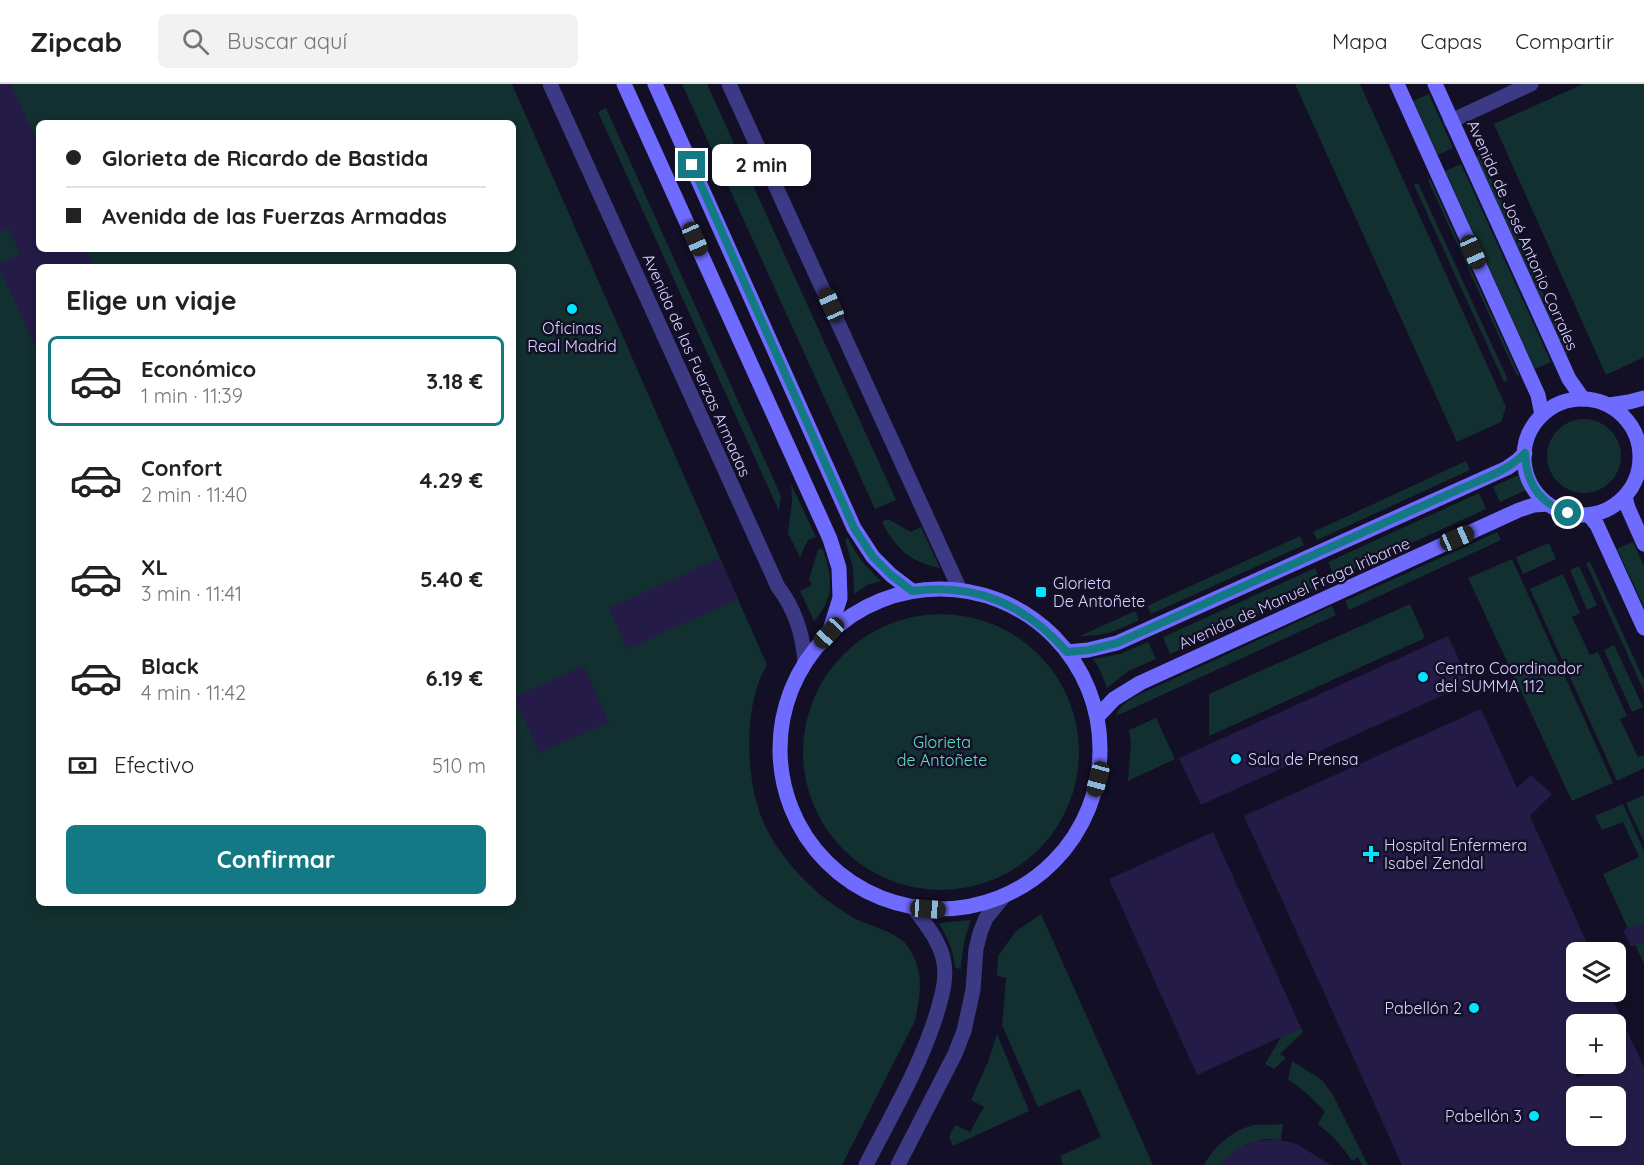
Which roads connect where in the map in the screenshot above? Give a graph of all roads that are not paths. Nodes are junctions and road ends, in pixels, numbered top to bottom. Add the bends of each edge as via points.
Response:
1 (550, 84) edge
2 (624, 84) edge
3 (655, 84) edge
4 (729, 84) edge
5 (1397, 84) edge
6 (1435, 84) edge
7 (1531, 84) edge
8 (1451, 121) junction
9 (1644, 398) edge
10 (1583, 399) junction
11 (1609, 405) junction
12 (1542, 415) junction
13 (1525, 453) junction
14 (1641, 466) edge
15 (1625, 497) junction
16 (1548, 504) junction
17 (1588, 515) junction
18 (1644, 544) edge
19 (960, 590) junction
20 (912, 591) junction
21 (1644, 628) edge
22 (829, 633) junction
23 (1067, 652) junction
24 (805, 662) junction
25 (1097, 717) junction
26 (1005, 896) junction
27 (913, 907) junction
28 (866, 1165) edge
29 (898, 1165) edge

1 - 24 street, Avenida de las Fuerzas Armadas via 801,633
2 - 22 street via 830,539 839,568 840,598
3 - 20 street via 854,528 873,557
4 - 19 street
5 - 12 street via 1538,395
6 - 8 street, Avenida de José Antonio Corrales
7 - 8 street
8 - 10 street, Avenida de José Antonio Corrales via 1569,379
9 - 11 street
10 - 11 street
10 - 12 street via 1567,401
11 - 14 street via 1626,419 1636,435
12 - 13 street via 1530,433
13 - 16 street via 1530,481
13 - 23 street, Avenida de Manuel Fraga Iribarne via 1507,468 1117,643
14 - 15 street
15 - 17 street via 1609,509
15 - 18 street
16 - 17 street via 1568,513
16 - 25 street, Avenida de Manuel Fraga Iribarne via 1519,510 1140,683 1114,699
17 - 21 street via 1597,525
19 - 20 street
19 - 23 street via 994,598 1026,614
20 - 22 street via 867,606
22 - 24 street
23 - 25 street via 1086,683
24 - 27 street via 787,703 781,736 781,770 794,813 817,852 833,868 870,893
25 - 26 street via 1098,779 1082,824 1055,862
26 - 27 street via 954,909
26 - 29 street via 986,918 980,933 973,990 955,1054
27 - 28 street via 932,932 944,962 944,986 929,1038

